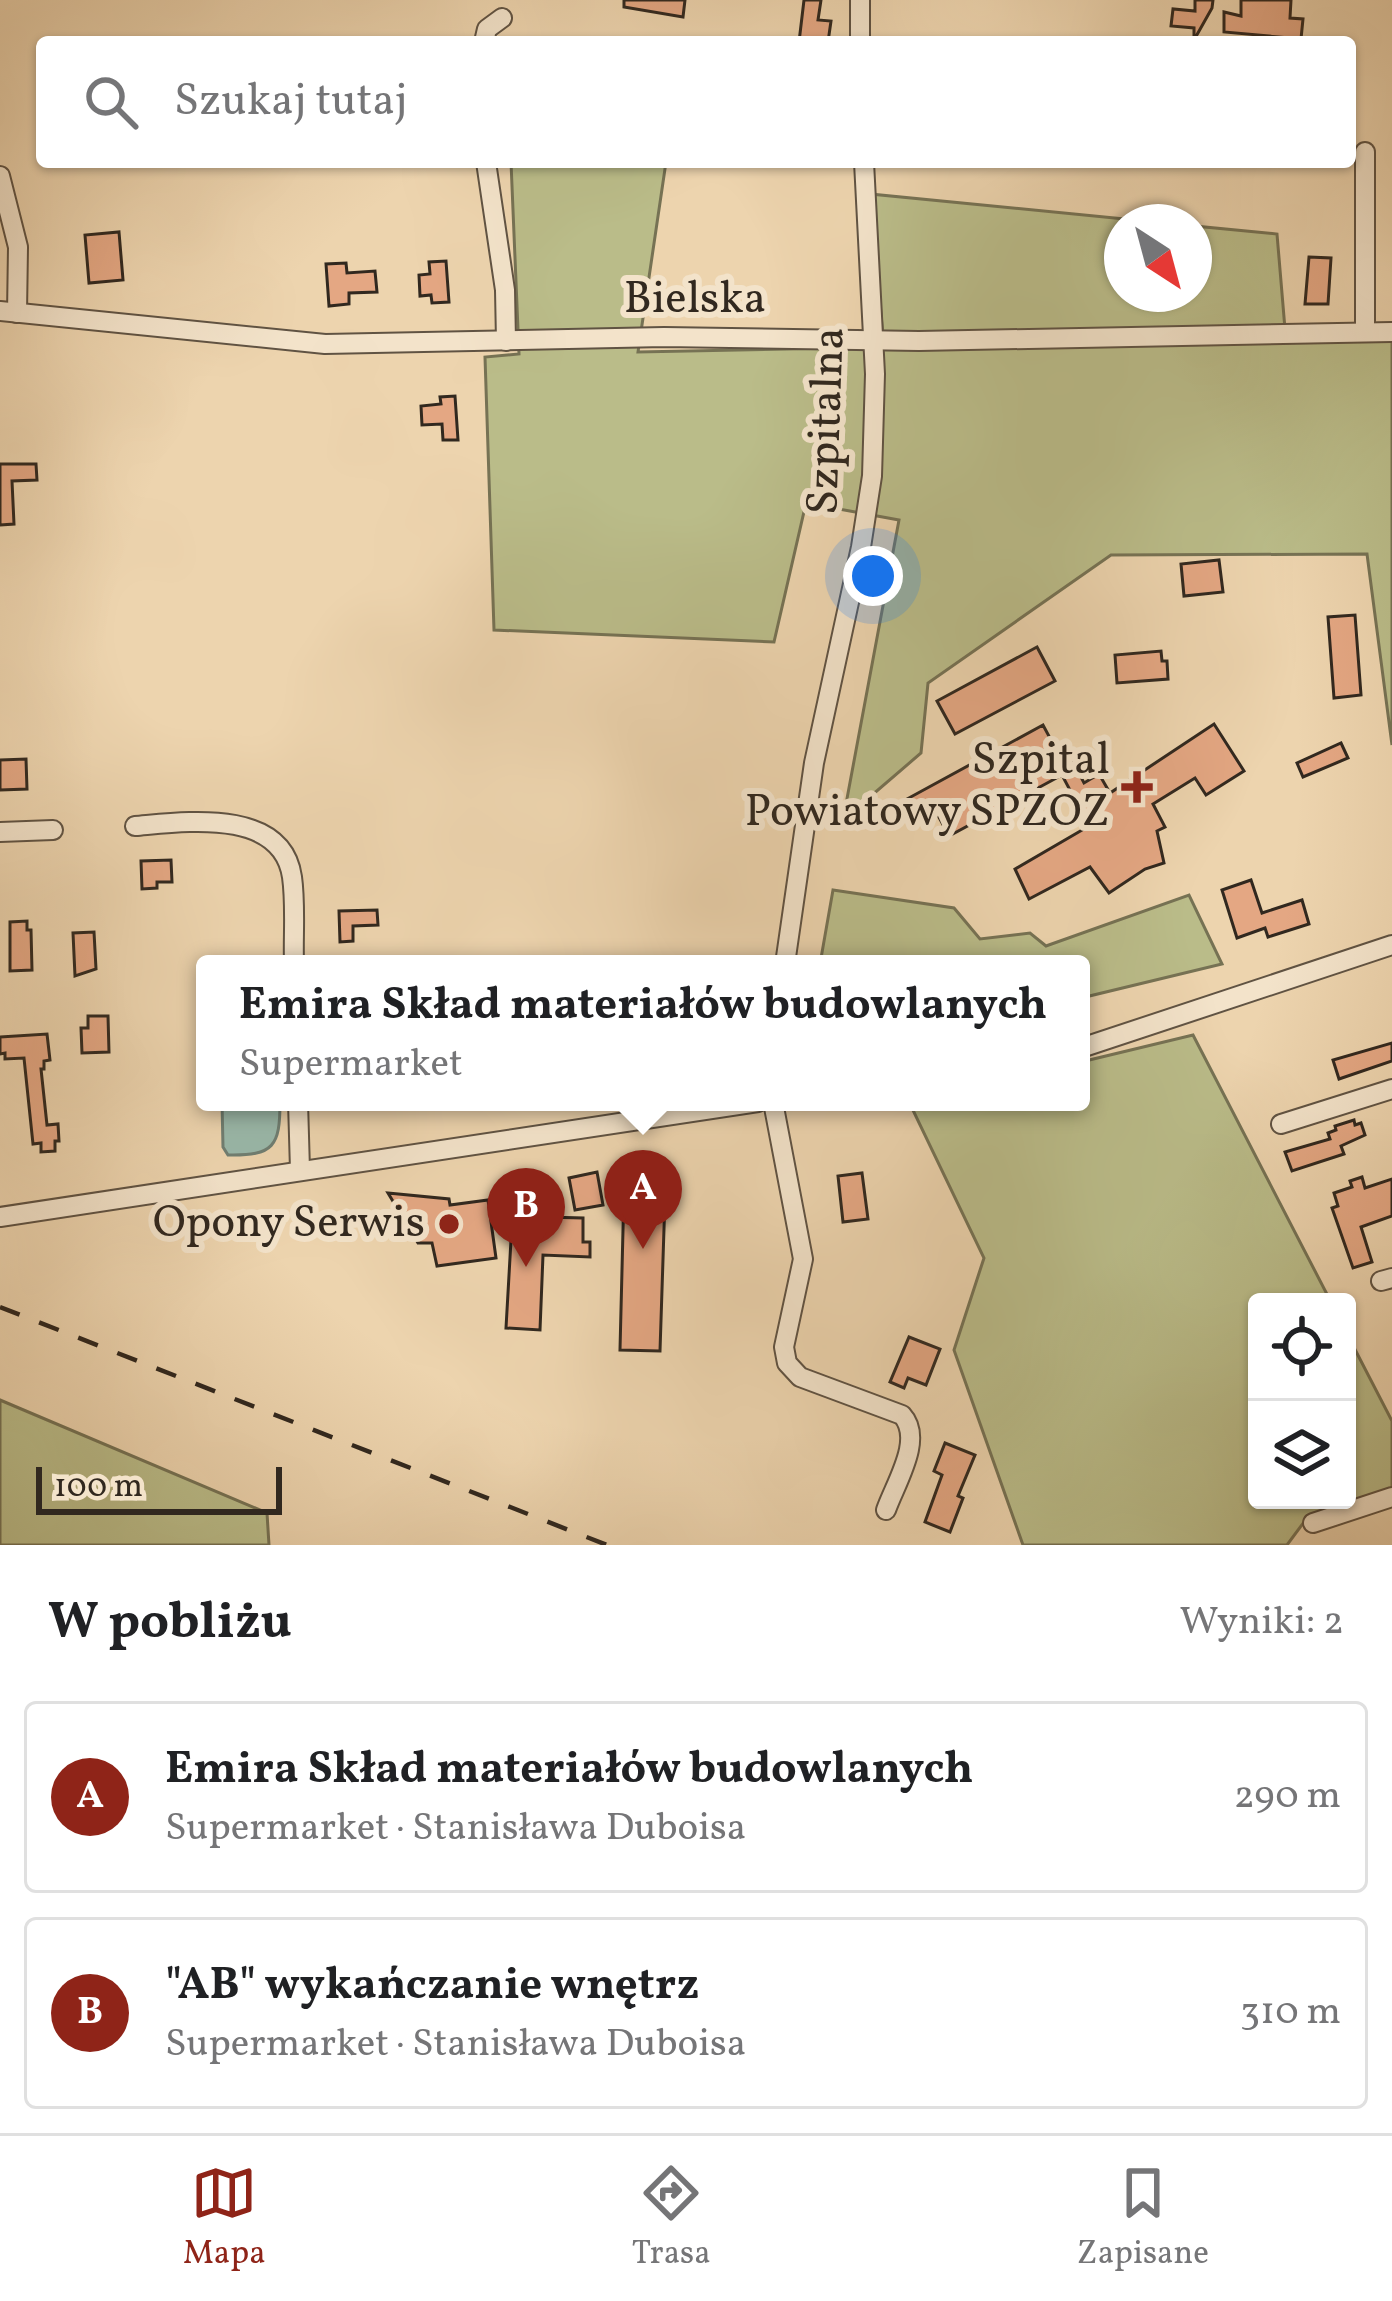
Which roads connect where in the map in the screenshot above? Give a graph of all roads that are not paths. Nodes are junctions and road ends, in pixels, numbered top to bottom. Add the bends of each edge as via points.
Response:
1 (860, 0) edge
2 (502, 17) dead end
3 (485, 36) edge
4 (860, 36) edge
5 (1366, 152) dead end
6 (487, 168) edge
7 (864, 168) edge
8 (0, 176) edge
9 (9, 312) edge
10 (1365, 332) junction
11 (1392, 332) edge
12 (873, 340) junction
13 (506, 341) junction
14 (135, 826) dead end
15 (53, 830) dead end
16 (0, 832) edge
17 (1392, 945) edge
18 (294, 955) edge
19 (786, 955) edge
20 (1090, 1046) edge
21 (1392, 1089) edge
22 (298, 1111) edge
23 (697, 1111) edge
24 (775, 1111) edge
25 (1281, 1124) dead end
26 (300, 1170) junction
27 (0, 1217) edge
28 (1392, 1497) edge
29 (886, 1510) dead end
30 (1313, 1523) dead end

1 - 4 street
2 - 3 street
5 - 10 street
6 - 13 street
7 - 12 street, Szpitalna
8 - 9 street via 18,247
9 - 13 street, Bielska via 284,342
10 - 11 street, Bielska
10 - 12 street, Bielska
12 - 13 street, Bielska
12 - 19 street, Szpitalna via 868,512 814,763
14 - 18 street via 207,820 243,826 276,846 292,874
15 - 16 street
17 - 20 street
21 - 25 street
22 - 26 street
23 - 26 street
24 - 29 street via 803,1258 787,1363 800,1377 911,1424 913,1439
26 - 27 street
28 - 30 street

